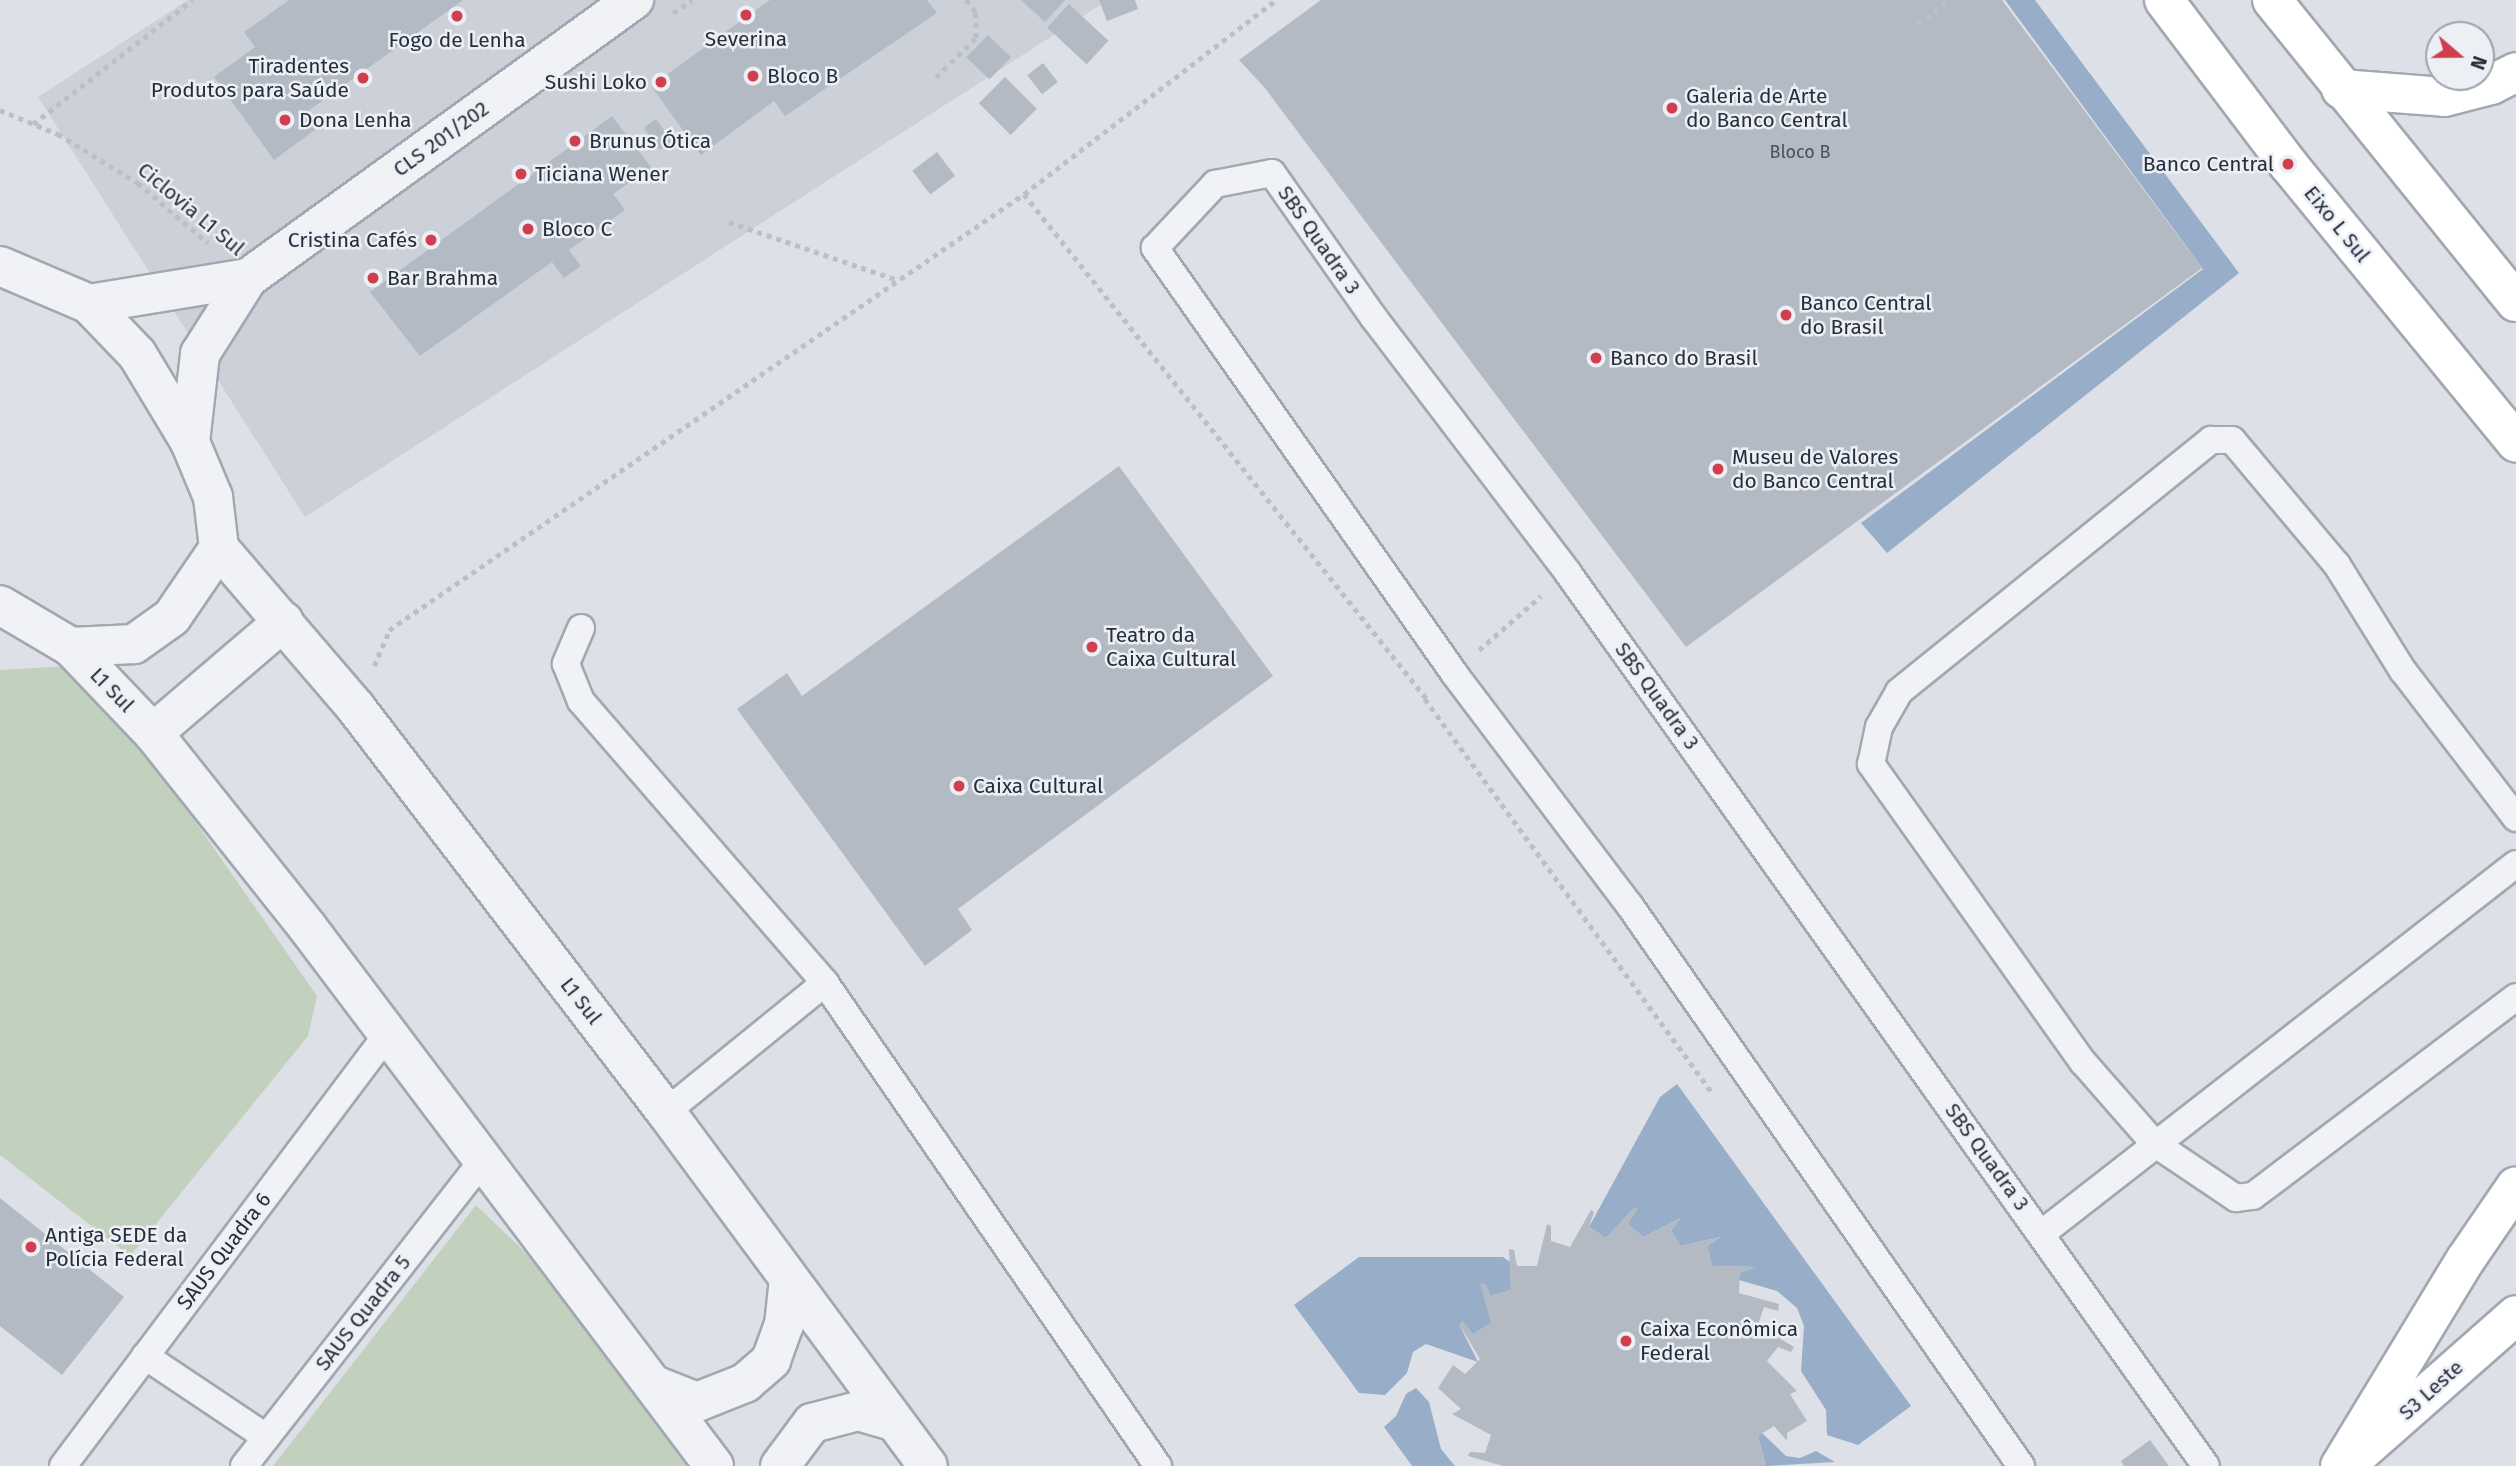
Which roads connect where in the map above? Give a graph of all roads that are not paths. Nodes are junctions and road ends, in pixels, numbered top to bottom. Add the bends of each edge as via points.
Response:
1 (634, 0) edge
2 (2164, 0) edge
3 (2272, 0) edge
4 (2516, 72) edge
5 (2341, 89) junction
6 (0, 266) edge
7 (248, 278) junction
8 (2516, 302) edge
9 (89, 304) junction
10 (190, 442) junction
11 (2516, 443) edge
12 (219, 548) junction
13 (0, 605) edge
14 (284, 621) junction
15 (581, 628) dead end
16 (71, 647) junction
17 (153, 733) junction
18 (2516, 818) edge
19 (2516, 864) edge
20 (825, 983) junction
21 (2516, 997) edge
22 (386, 1036) junction
23 (666, 1112) junction
24 (2154, 1143) junction
25 (482, 1161) junction
26 (2516, 1186) edge
27 (2041, 1234) junction
28 (789, 1279) junction
29 (2516, 1315) edge
30 (145, 1356) junction
31 (654, 1385) junction
32 (893, 1421) junction
33 (266, 1437) junction
34 (63, 1466) edge
35 (244, 1466) edge
36 (714, 1466) edge
37 (780, 1466) edge
38 (928, 1466) edge
39 (1158, 1466) edge
40 (2021, 1466) edge
41 (2206, 1466) edge
42 (2340, 1466) edge
43 (2346, 1466) edge

1 - 7 street, CLS 201/202
2 - 11 main road, Eixo L Sul via 2288,164
3 - 5 main road
4 - 5 main road via 2491,85 2444,97
5 - 8 main road
6 - 9 street
7 - 9 street, CLS 201/202
7 - 10 street, CLS 201/202 via 200,354
9 - 10 street via 137,354
10 - 12 street via 213,498
12 - 14 street, L1 Sul
12 - 16 street via 172,617 134,643
13 - 16 street, L1 Sul
14 - 17 street
14 - 23 street, L1 Sul
15 - 20 lane via 566,664 581,701
16 - 17 street, L1 Sul
17 - 22 street, L1 Sul
18 - 24 lane via 2403,671 2337,565 2232,440 2211,440 1899,692 1879,727 1871,764 2083,1062
19 - 24 lane
20 - 23 lane
20 - 39 lane
21 - 24 lane via 2253,1196 2236,1198
22 - 25 street, L1 Sul
22 - 30 lane, SAUS Quadra 6
23 - 28 street, L1 Sul
24 - 27 lane
25 - 31 street, L1 Sul
25 - 33 lane, SAUS Quadra 5
26 - 42 main road
27 - 40 lane, SBS Quadra 3 via 1568,573 1374,318 1272,173 1215,184 1155,248 1454,673 1630,905
27 - 41 lane, SBS Quadra 3
28 - 31 street via 784,1325 771,1360 745,1383 697,1402
28 - 32 street, L1 Sul
29 - 43 main road, S3 Leste
30 - 33 lane
30 - 34 lane, SAUS Quadra 6
31 - 36 street, L1 Sul
32 - 37 street via 858,1411 812,1423
32 - 38 street, L1 Sul
33 - 35 lane, SAUS Quadra 5

